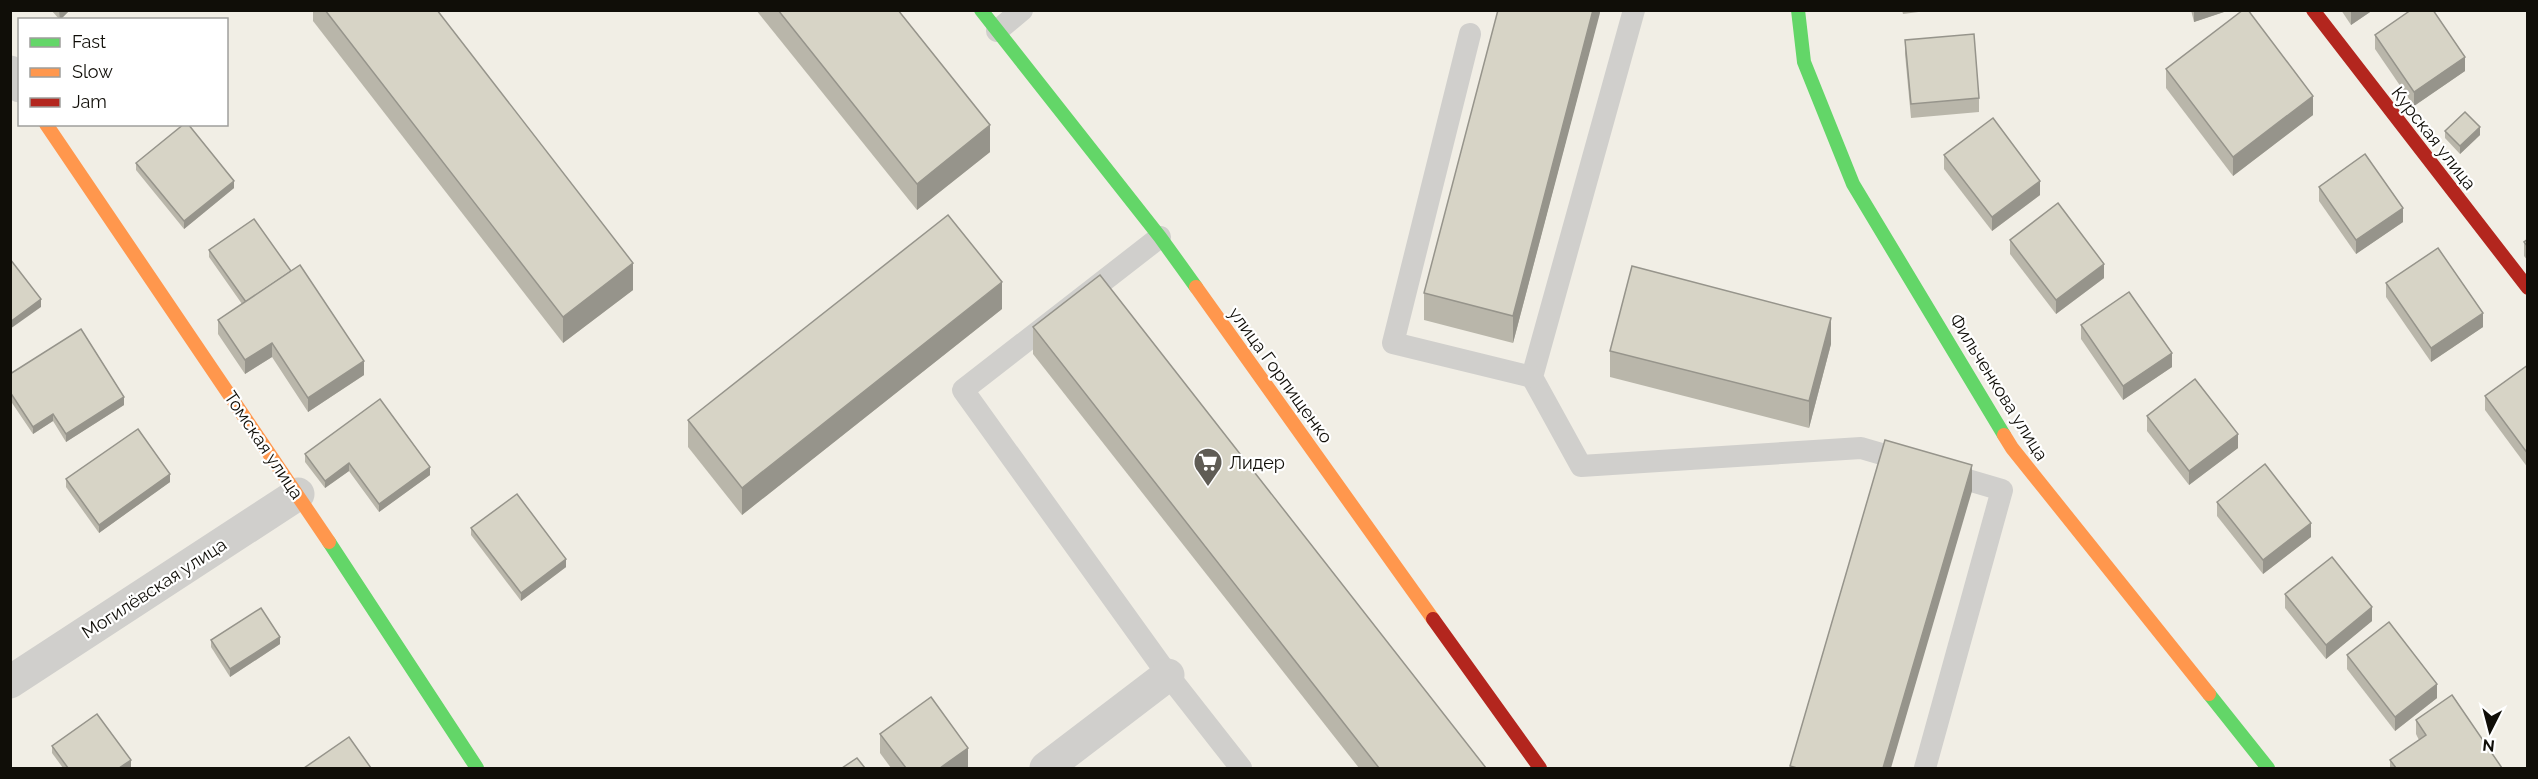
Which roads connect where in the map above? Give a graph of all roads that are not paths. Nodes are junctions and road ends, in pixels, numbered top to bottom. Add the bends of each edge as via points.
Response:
1 (981, 10) edge
2 (1022, 10) edge
3 (1634, 10) edge
4 (1798, 10) edge
5 (2313, 10) edge
6 (997, 31) junction
7 (1470, 34) dead end
8 (47, 126) edge
9 (1160, 237) junction
10 (2528, 288) edge
11 (1532, 377) junction
12 (298, 494) junction
13 (1168, 675) junction
14 (10, 682) edge
15 (477, 768) edge
16 (1046, 768) edge
17 (1241, 768) edge
18 (1540, 768) edge
19 (1924, 768) edge
20 (2268, 768) edge

1 - 6 street, улица Горпищенко
2 - 6 lane
3 - 11 lane
4 - 20 street, Фильченкова улица via 1804,62 1853,184 2012,448
5 - 10 street, Курская улица
6 - 9 street, улица Горпищенко
7 - 11 lane via 1393,343
8 - 12 street, Томская улица
9 - 13 lane via 963,390
9 - 18 street, улица Горпищенко
11 - 19 lane via 1581,466 1861,448 2002,490
12 - 14 street, Могилёвская улица
12 - 15 street, Томская улица
13 - 16 street
13 - 17 lane

